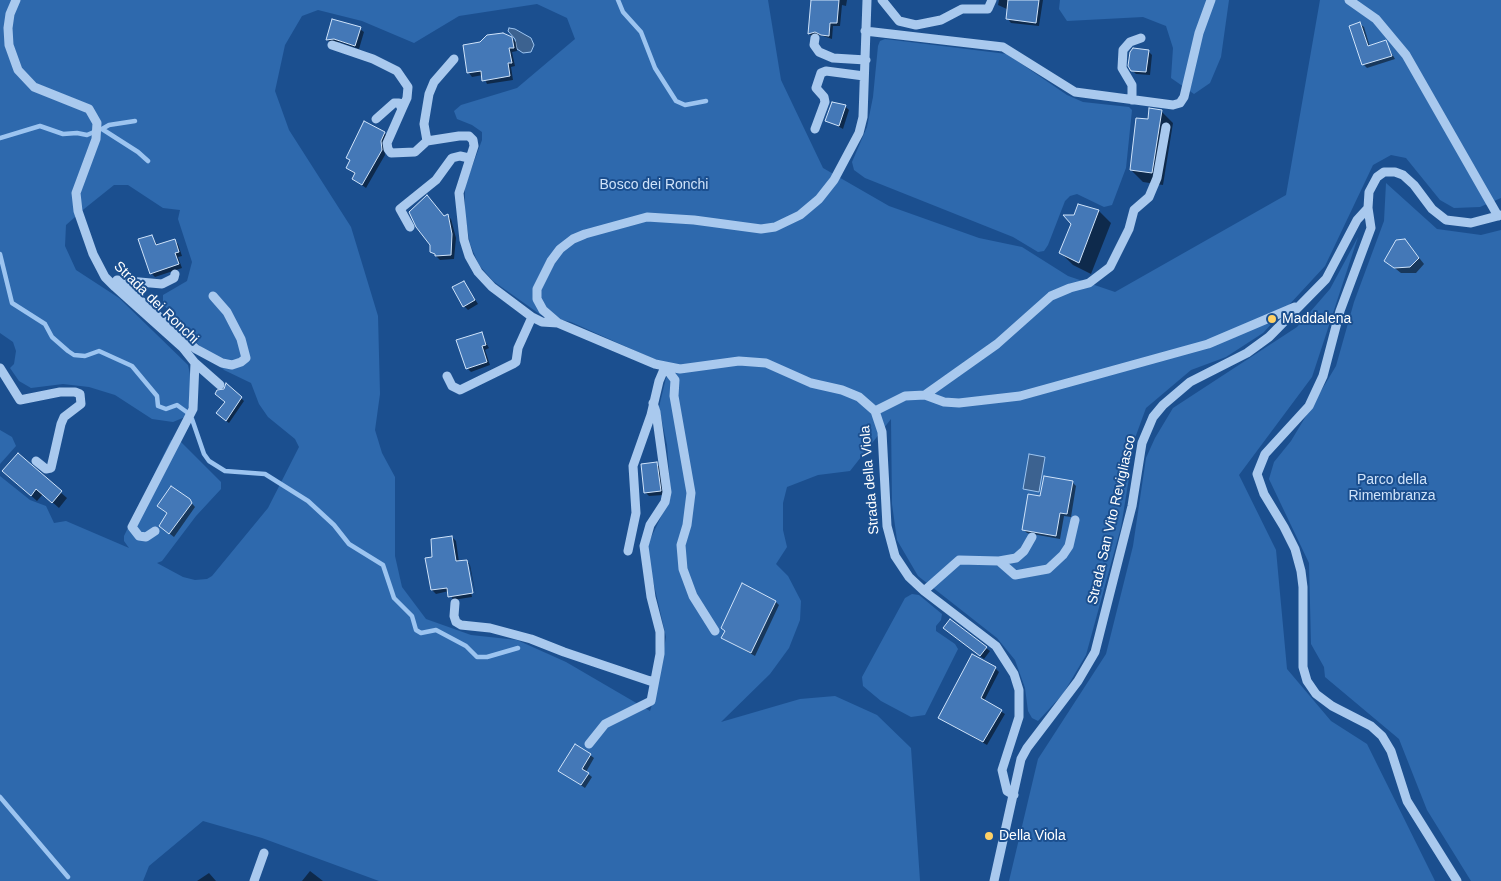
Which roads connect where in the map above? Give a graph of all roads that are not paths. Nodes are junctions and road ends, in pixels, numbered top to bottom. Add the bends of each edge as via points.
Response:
1 (16, 0) edge
2 (867, 0) edge
3 (882, 0) edge
4 (992, 0) edge
5 (1211, 0) edge
6 (1349, 0) edge
7 (866, 31) junction
8 (815, 38) dead end
9 (1141, 38) dead end
10 (332, 45) dead end
11 (454, 59) dead end
12 (866, 60) junction
13 (864, 76) junction
14 (1132, 100) junction
15 (402, 109) junction
16 (376, 119) dead end
17 (1166, 127) dead end
18 (816, 129) dead end
19 (427, 141) junction
20 (469, 158) junction
21 (1368, 208) junction
22 (1499, 215) edge
23 (410, 227) dead end
24 (175, 274) dead end
25 (105, 277) junction
26 (118, 281) junction
27 (213, 296) dead end
28 (1300, 305) junction
29 (532, 317) junction
30 (558, 323) junction
31 (195, 363) junction
32 (665, 367) junction
33 (0, 368) edge
34 (446, 376) dead end
35 (220, 385) dead end
36 (925, 394) junction
37 (653, 403) junction
38 (875, 411) junction
39 (36, 461) dead end
40 (1075, 520) dead end
41 (155, 531) dead end
42 (1032, 537) dead end
43 (628, 551) dead end
44 (998, 561) junction
45 (924, 591) junction
46 (455, 603) dead end
47 (715, 631) dead end
48 (655, 680) junction
49 (589, 744) dead end
50 (1014, 795) junction
51 (264, 853) dead end
52 (254, 881) edge
53 (994, 881) edge
54 (1457, 881) edge

1 - 25 street, Strada dei Ronchi via 10,14 9,45 18,70 34,87 89,109 97,123 98,132 77,186 76,204 85,234
2 - 7 street, Strada della Viola
3 - 4 street via 898,20 916,25 941,20 969,7 988,9
5 - 14 street via 1199,33 1184,97 1173,105
6 - 22 street via 1376,19 1406,55
7 - 12 street, Strada della Viola
7 - 14 street via 1003,47 1075,92
8 - 12 street via 814,45 819,52 833,58
9 - 14 street via 1130,42 1123,50 1122,68 1132,85
10 - 15 street via 373,58 397,70 408,87
11 - 19 street via 428,94 424,124
12 - 13 street, Strada della Viola
13 - 18 street via 822,73 816,88 825,102
13 - 30 street, Strada della Viola via 864,105 859,133 834,180 800,215 775,227 761,229 647,217 573,239 551,260 536,289 543,310
15 - 16 street via 394,103
15 - 19 street via 387,143 391,153 416,152
17 - 36 street via 1157,178 1149,197 1134,210 1129,229 1110,267 1089,283 1051,296 997,344
19 - 20 street, Strada della Viola via 469,136 474,146
20 - 23 street via 452,158 436,180 400,209
20 - 29 street, Strada della Viola via 459,193 469,256 492,287
21 - 22 street, Strada San Vito Revigliasco via 1369,192 1377,177 1384,172 1395,172 1414,185 1432,209 1446,220 1471,223
21 - 28 street, Strada San Vito Revigliasco via 1357,220 1332,270
21 - 54 street via 1371,228 1340,311 1318,389 1300,418 1265,454 1257,474 1264,494 1295,549 1301,571 1304,587 1303,667 1307,680 1316,694 1332,706 1371,726 1382,736 1391,751 1407,801
24 - 26 street via 174,278 162,284
25 - 26 street
25 - 31 street, Strada dei Ronchi via 183,348
26 - 27 street via 196,349 222,363 232,365 241,362 246,358 241,339 227,312
28 - 36 street via 1208,344 1020,396 959,404
28 - 50 street, Strada San Vito Revigliasco via 1261,344 1190,382 1153,417 1142,443 1132,506 1094,652 1078,681 1027,748 1017,773
29 - 30 street, Strada della Viola via 542,322
29 - 34 street via 518,348 516,362 460,390 452,386
30 - 32 street, Strada della Viola
31 - 35 street
31 - 41 street, Strada dei Ronchi via 194,405 188,422 132,527 139,536 146,537
32 - 37 street
32 - 38 street, Strada della Viola via 680,369 754,361 779,367 824,388 850,393
32 - 47 street via 675,380 674,396 691,493 681,545 683,569 693,596
33 - 39 street via 20,400 60,392 80,394 80,404 64,417 61,424 51,468 46,469
36 - 38 street via 905,396
37 - 43 street via 633,466 636,513
37 - 48 street via 667,492 665,502 650,525 644,546 651,598 660,632
38 - 45 street, Strada della Viola via 882,432 886,526 890,542 901,568
40 - 44 street via 1069,546 1048,569 1015,575
42 - 44 street via 1016,558
44 - 45 street via 958,560
45 - 50 street, Strada della Viola via 996,646 1014,674 1019,690 1019,717 1002,770 1007,791
46 - 48 street via 454,616 461,625 532,638 564,652
48 - 49 street via 650,701 604,724
50 - 53 street, Strada San Vito Revigliasco
51 - 52 street

